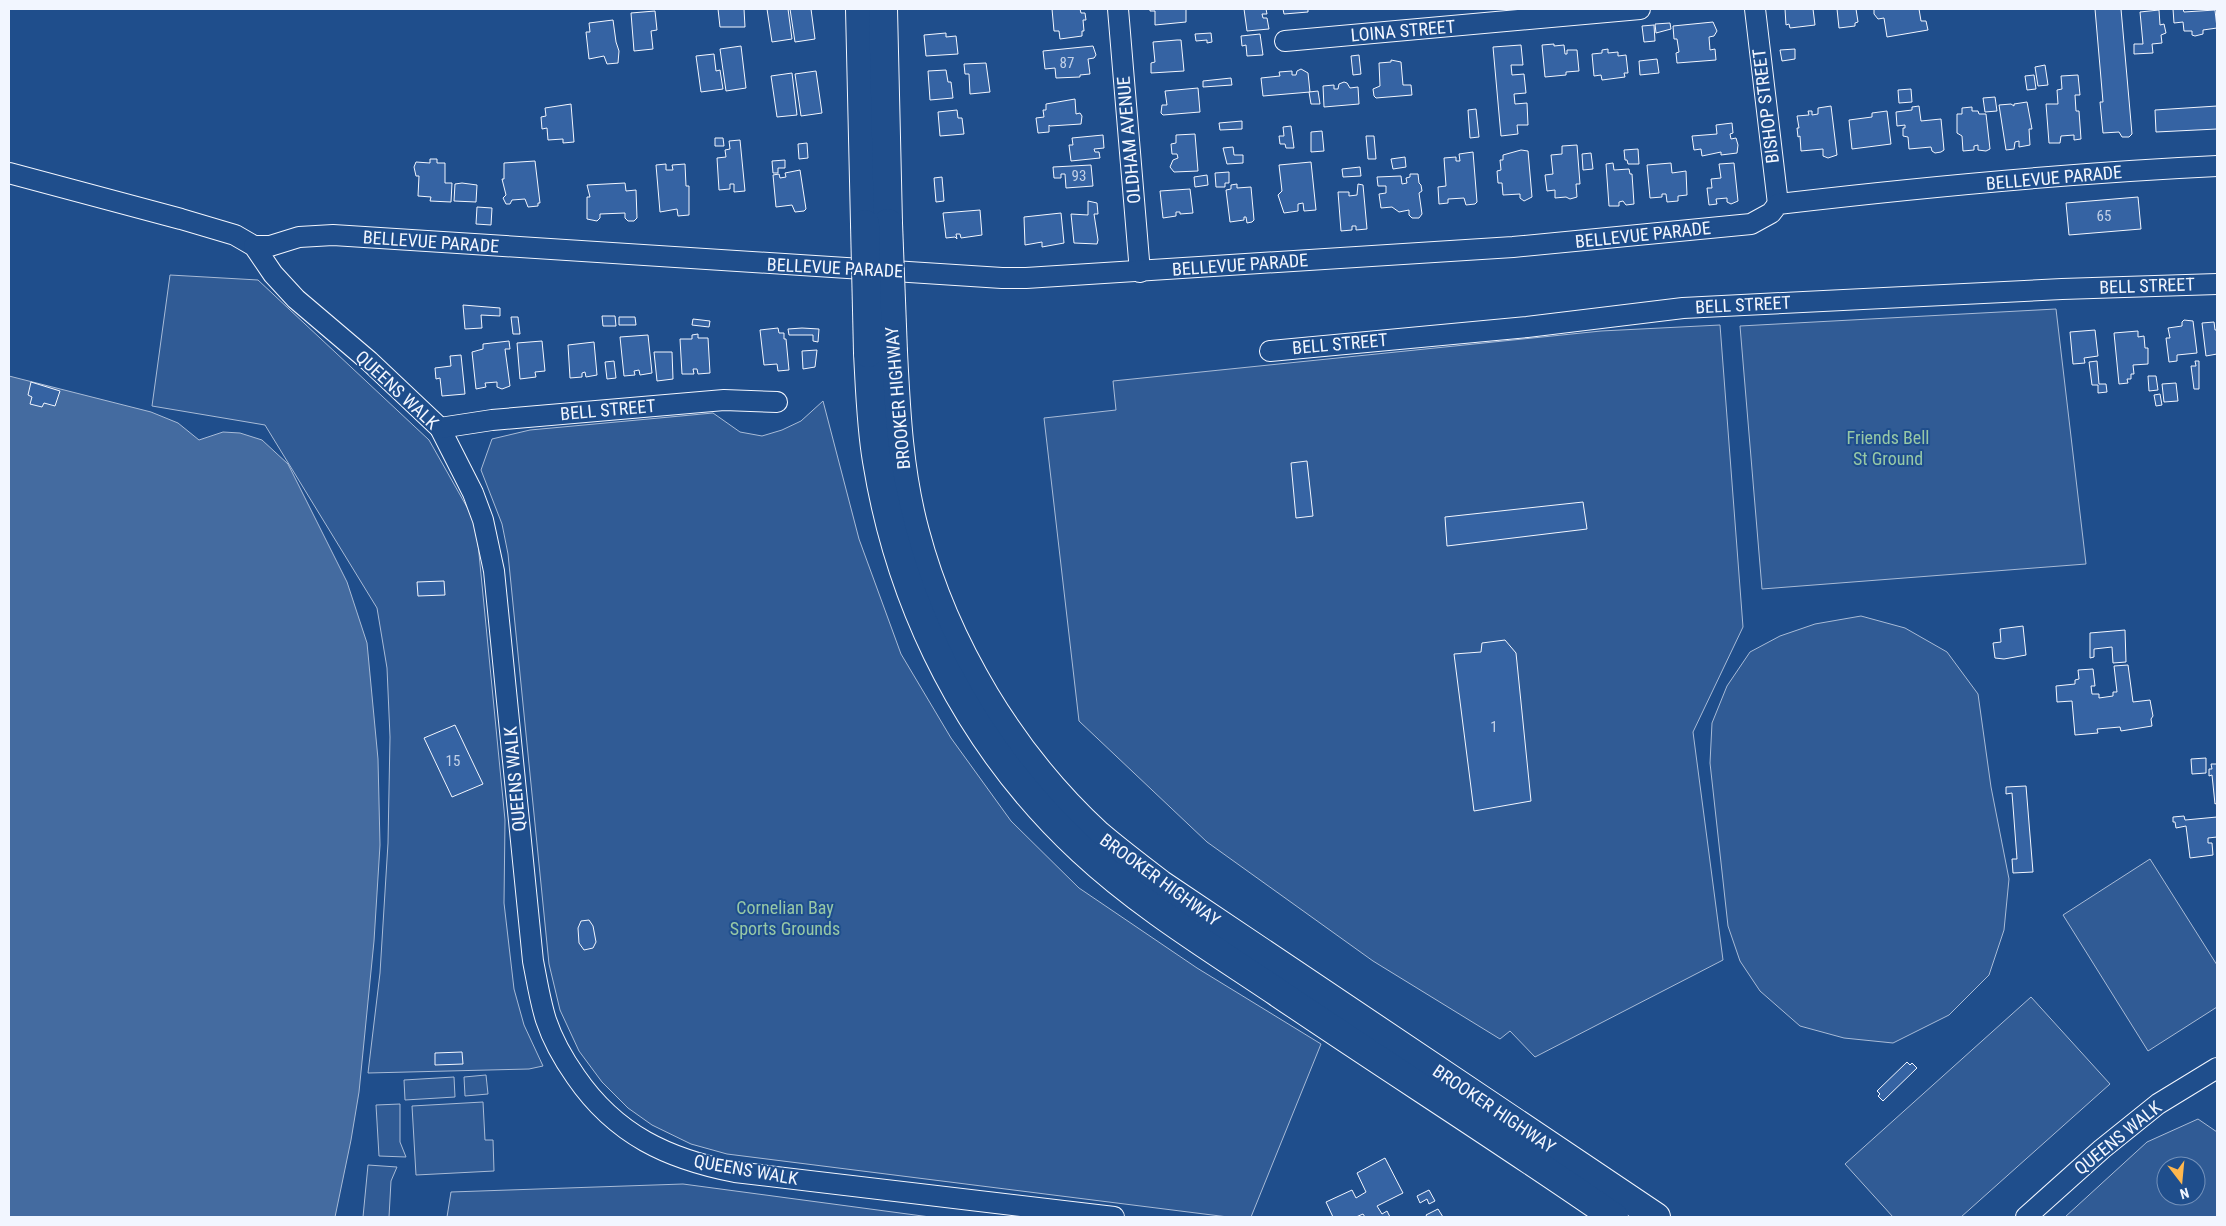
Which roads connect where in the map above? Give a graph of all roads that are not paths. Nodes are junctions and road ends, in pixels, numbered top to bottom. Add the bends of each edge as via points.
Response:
1 (848, 9) edge
2 (860, 9) edge
3 (883, 9) edge
4 (1118, 9) edge
5 (1640, 9) edge
6 (1755, 9) edge
7 (1285, 41) dead end
8 (863, 90) junction
9 (2217, 166) edge
10 (9, 173) edge
11 (1778, 204) junction
12 (877, 224) junction
13 (254, 246) junction
14 (1140, 272) junction
15 (2217, 284) edge
16 (1270, 350) dead end
17 (880, 353) junction
18 (777, 402) dead end
19 (440, 428) junction
20 (2217, 1068) edge
21 (1114, 1217) edge
22 (1614, 1217) edge
23 (1656, 1217) edge
24 (2026, 1217) edge

1 - 8 highway
2 - 8 highway, BROOKER HIGHWAY
3 - 12 highway, BROOKER HIGHWAY
4 - 14 street, OLDHAM AVENUE
5 - 7 street, LOINA STREET
6 - 11 street, BISHOP STREET
8 - 12 highway, BROOKER HIGHWAY
9 - 11 street, BELLEVUE PARADE via 2053,177
10 - 13 street, QUEENS WALK via 235,235
11 - 14 street, BELLEVUE PARADE via 1771,213 1751,224 1512,248
12 - 17 highway, BROOKER HIGHWAY, bridge
13 - 14 street, BELLEVUE PARADE via 270,246 299,237 333,236 1002,278
13 - 19 street, QUEENS WALK via 296,299 369,361
15 - 16 street, BELL STREET via 1683,308
17 - 22 highway, BROOKER HIGHWAY via 877,460 892,534 907,581 932,645 968,711 998,757 1036,804 1082,850 1163,915
17 - 23 highway, BROOKER HIGHWAY via 896,416 914,531 932,587 958,648 990,704 1030,761 1065,800 1098,834 1160,884
18 - 19 street, BELL STREET via 724,400 492,420
19 - 21 street, QUEENS WALK via 473,492 494,571 539,997 557,1045 584,1089 602,1109 640,1140 687,1161 707,1166
20 - 24 street, QUEENS WALK via 2158,1104

